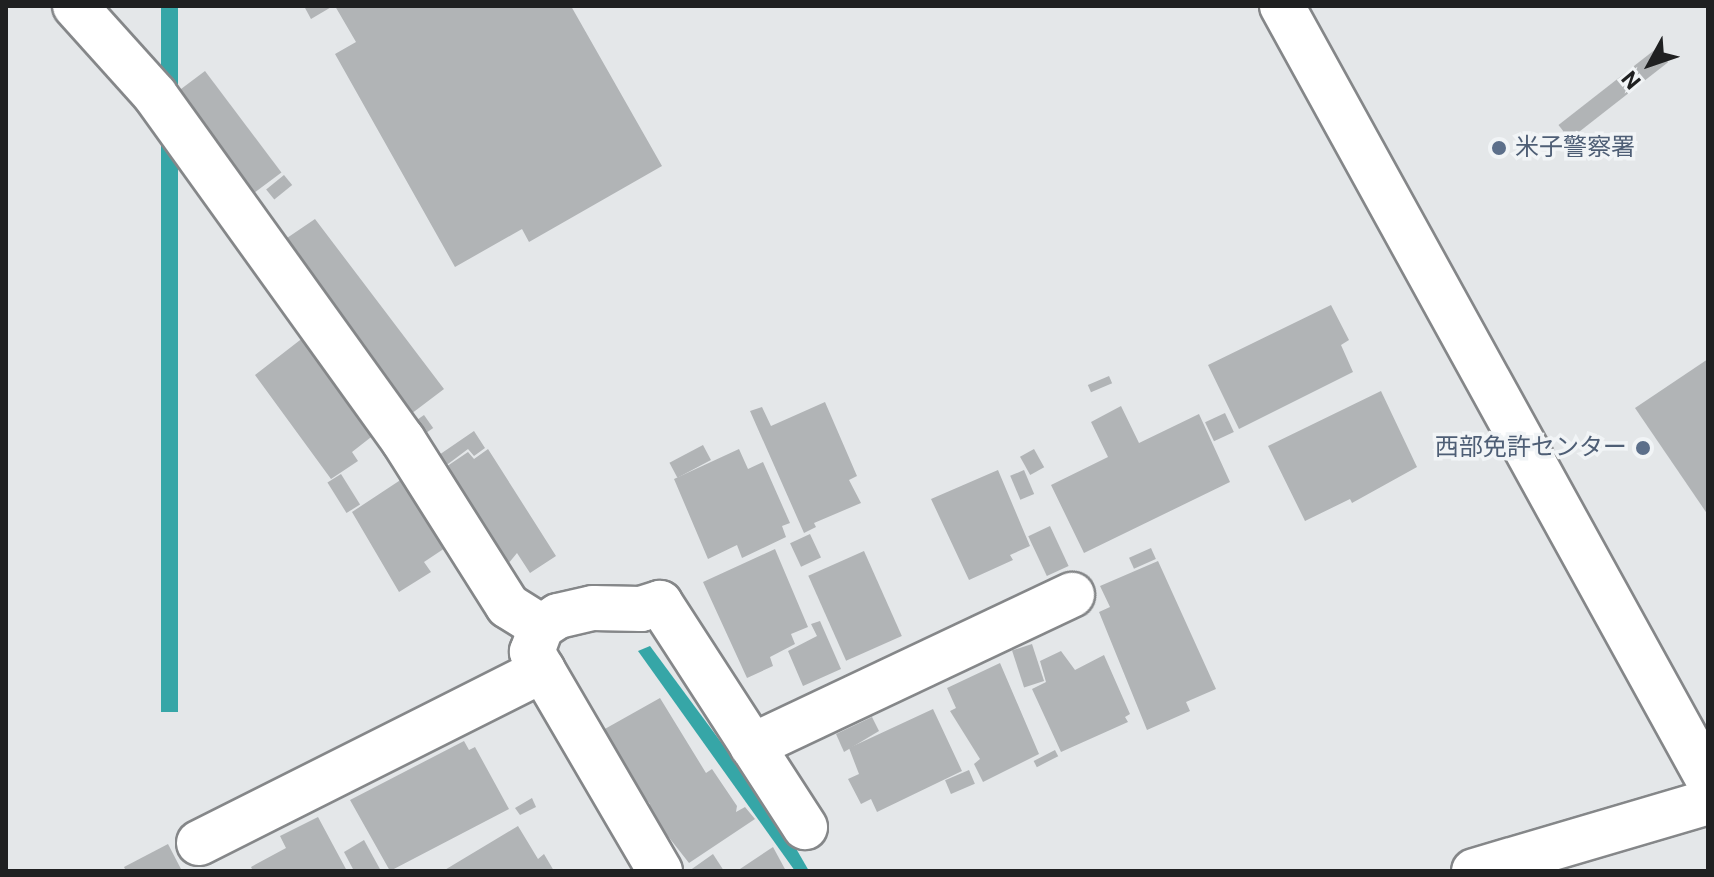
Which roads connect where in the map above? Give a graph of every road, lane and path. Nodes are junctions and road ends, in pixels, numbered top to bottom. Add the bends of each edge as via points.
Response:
1 (75, 6) edge
2 (1282, 6) edge
3 (1072, 595) dead end
4 (541, 627) junction
5 (543, 670) junction
6 (752, 746) junction
7 (1708, 779) edge
8 (1708, 802) edge
9 (805, 827) dead end
10 (199, 843) dead end
11 (660, 871) edge
12 (1474, 871) edge

1 - 4 street via 174,120 403,440 508,606
2 - 7 street
3 - 6 street
4 - 5 street via 532,652
4 - 6 street via 558,616 593,608 641,609 660,603
5 - 10 street
5 - 11 street
6 - 9 street
8 - 12 street

